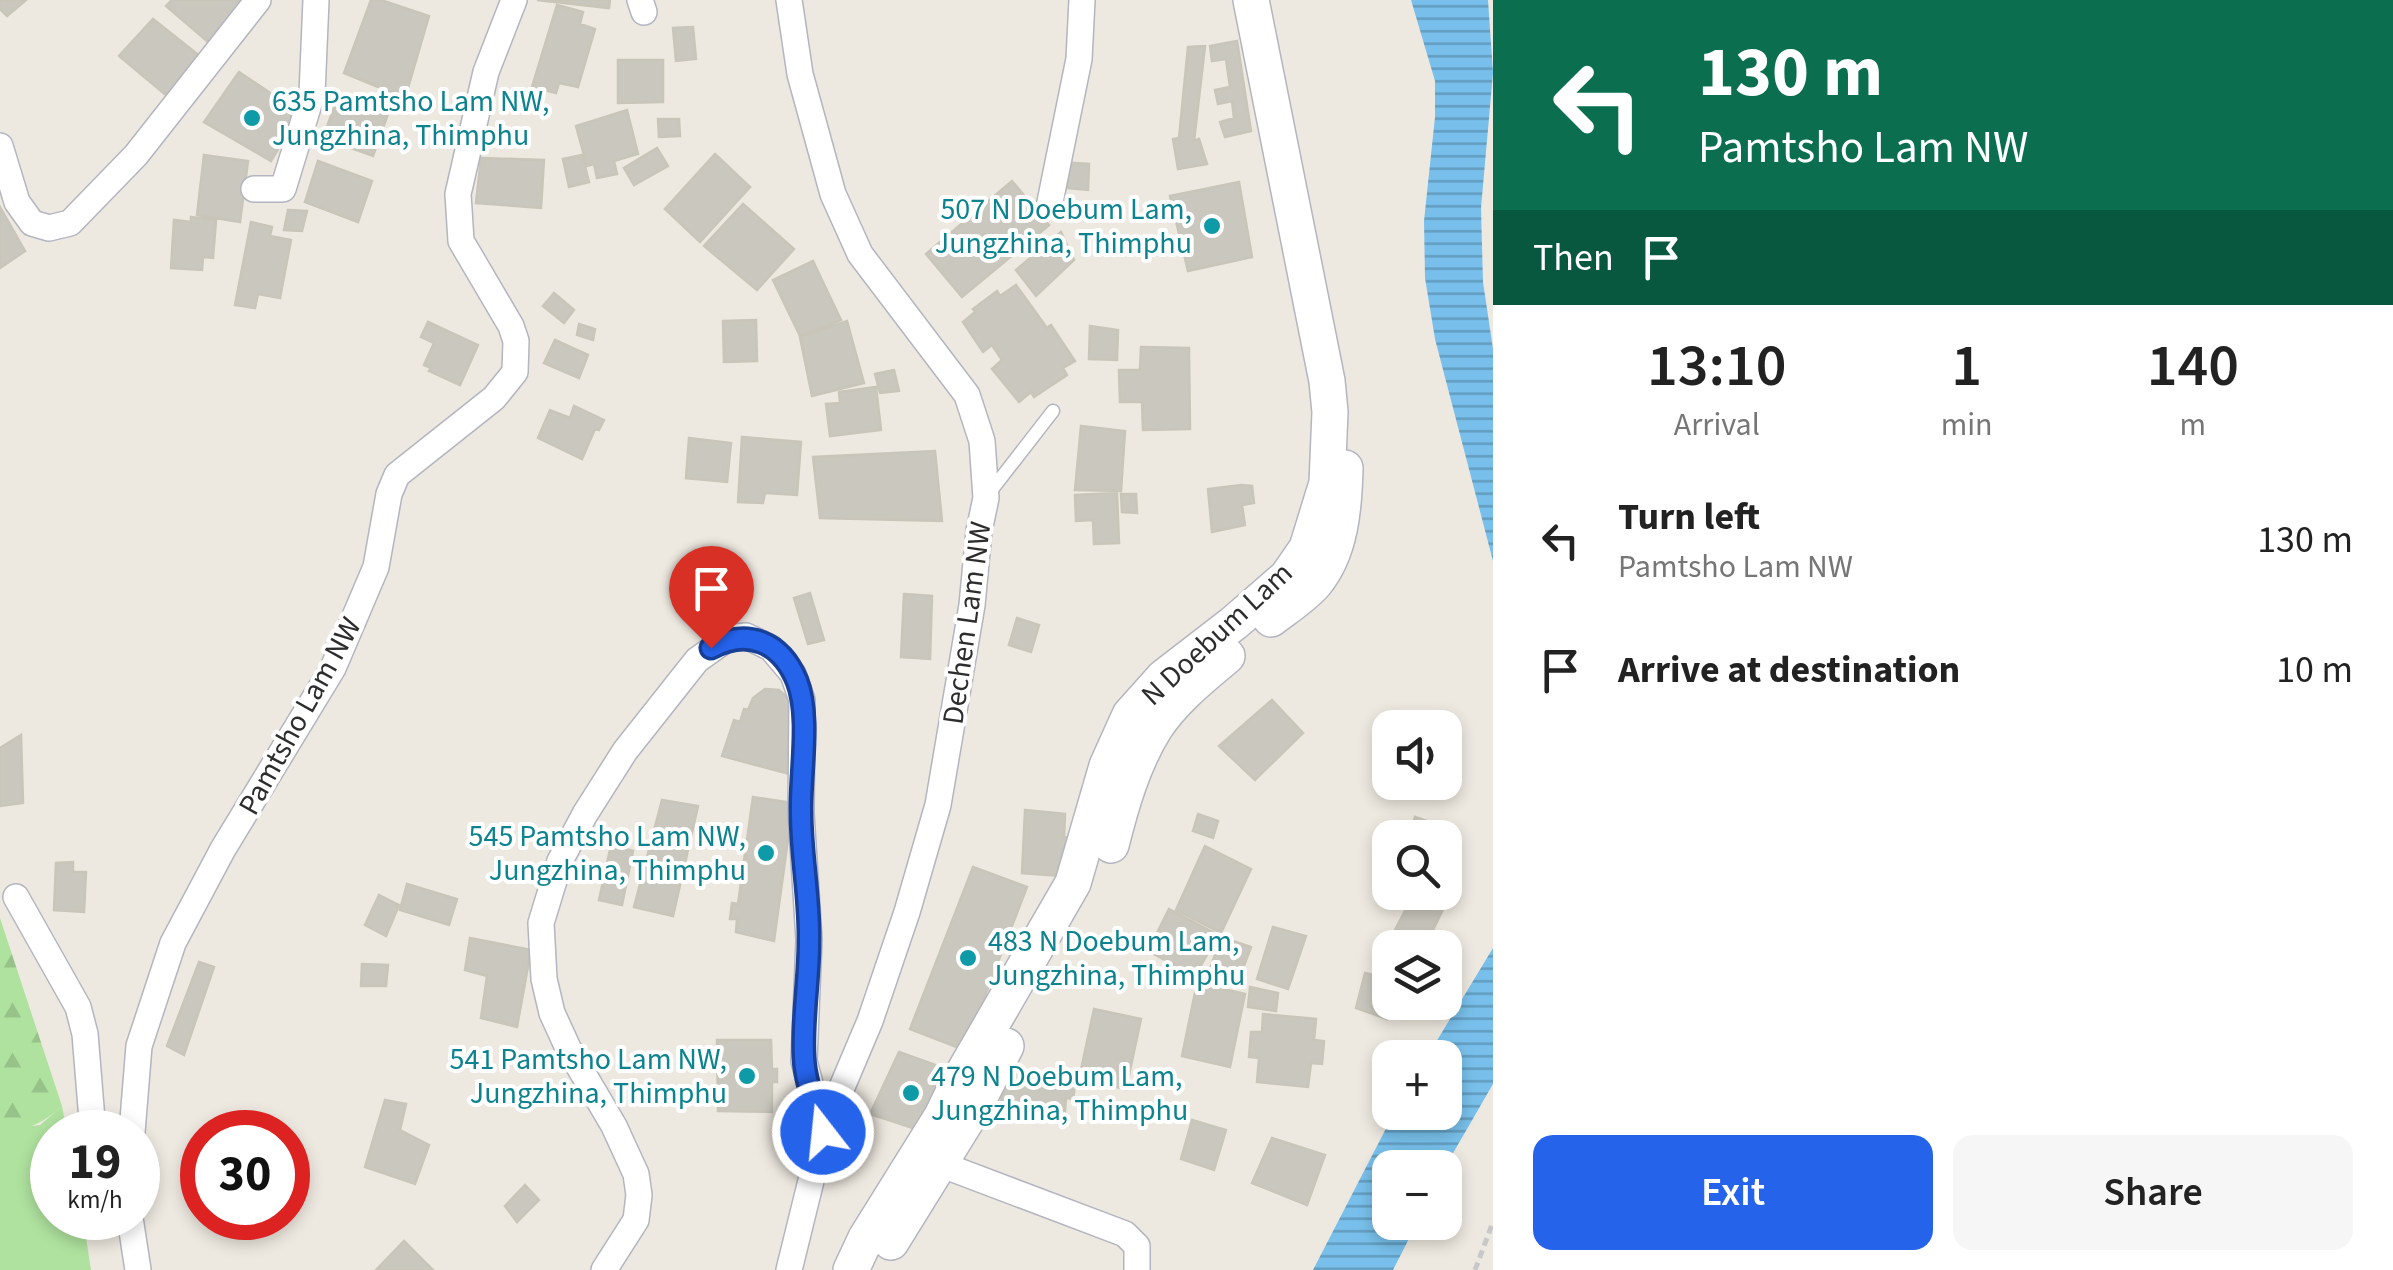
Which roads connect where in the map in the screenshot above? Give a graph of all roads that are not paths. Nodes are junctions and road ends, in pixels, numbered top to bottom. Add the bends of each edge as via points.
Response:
1 (258, 0) edge
2 (316, 0) edge
3 (514, 0) edge
4 (789, 0) edge
5 (1082, 0) edge
6 (1250, 0) edge
7 (1268, 0) edge
8 (0, 146) edge
9 (254, 189) dead end
10 (1050, 202) dead end
11 (1053, 411) dead end
12 (986, 498) junction
13 (16, 897) dead end
14 (92, 1110) edge
15 (134, 1110) edge
16 (823, 1132) junction
17 (940, 1164) junction
18 (133, 1240) edge
19 (138, 1270) edge
20 (604, 1270) edge
21 (789, 1270) edge
22 (851, 1270) edge
23 (877, 1270) edge
24 (1137, 1270) edge

1 - 8 street via 136,155 70,222 50,228 32,223
2 - 9 street via 312,94 283,189
3 - 15 street, Pamtsho Lam NW via 486,72 456,211 462,241 516,341 515,372 494,398 397,475 376,567 333,668 173,943 139,1046
4 - 12 street, Dechen Lam NW via 800,74 832,194 860,254 966,395 982,442
5 - 10 street via 1079,59
6 - 22 main road, N Doebum Lam via 1327,382 1326,483 1306,548 1287,577 1164,677 1130,715 1107,766 1073,884
7 - 17 main road, N Doebum Lam via 1345,385 1345,486 1335,548 1314,584 1192,686 1156,726 1085,912
11 - 12 lane
12 - 16 street, Dechen Lam NW via 938,805 870,1021
13 - 14 street via 78,1007
16 - 20 street via 804,1061 809,940 799,686 759,640 728,638 698,660 626,751 560,861 541,923 552,1013 636,1174 636,1220
16 - 21 street, Dechen Lam NW
17 - 23 main road, N Doebum Lam
17 - 24 street via 1125,1234 1137,1246
18 - 19 street

